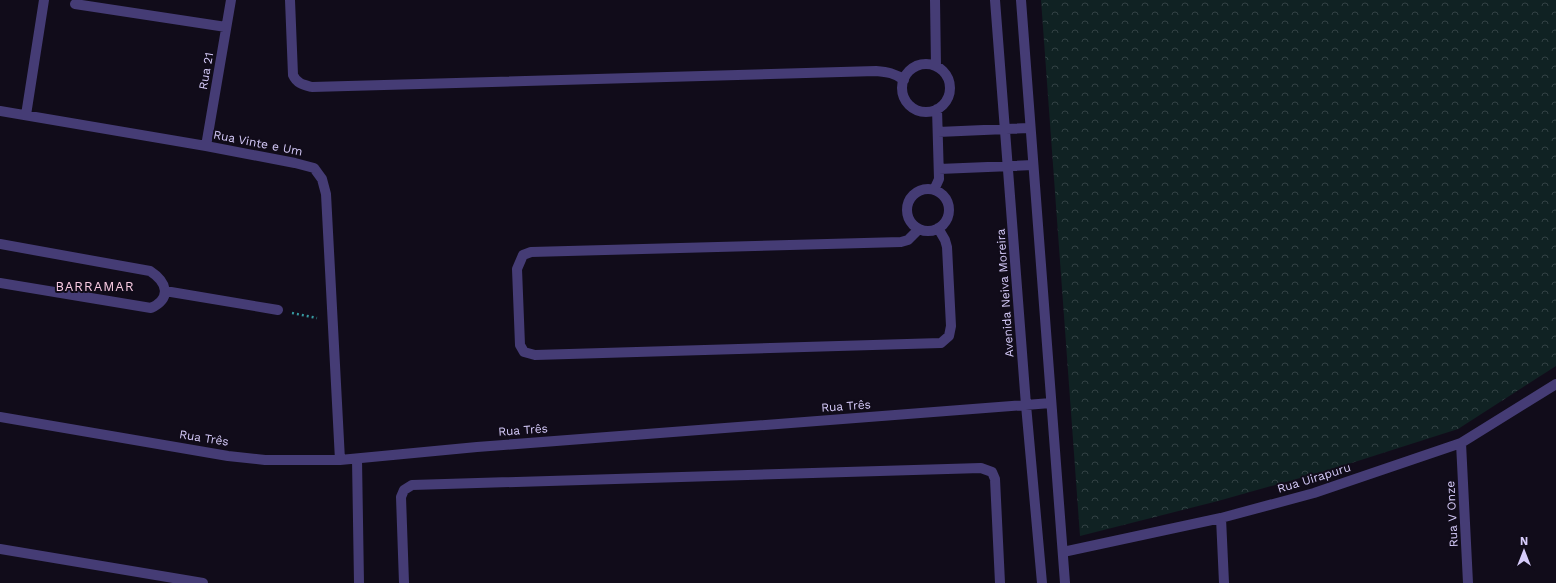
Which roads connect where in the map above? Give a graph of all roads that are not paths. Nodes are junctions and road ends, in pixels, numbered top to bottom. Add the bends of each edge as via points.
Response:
1 (44, 0) edge
2 (231, 0) edge
3 (290, 0) edge
4 (935, 0) edge
5 (995, 0) edge
6 (1020, 0) edge
7 (75, 4) dead end
8 (226, 27) junction
9 (936, 66) junction
10 (904, 80) junction
11 (937, 109) junction
12 (0, 111) edge
13 (26, 115) junction
14 (1030, 128) junction
15 (1005, 129) junction
16 (938, 132) junction
17 (206, 146) junction
18 (1033, 165) junction
19 (1008, 166) junction
20 (939, 169) junction
21 (934, 190) junction
22 (938, 228) junction
23 (918, 229) junction
24 (0, 244) edge
25 (0, 284) edge
26 (165, 291) junction
27 (278, 310) road end
28 (1556, 384) edge
29 (1051, 403) junction
30 (1026, 405) junction
31 (0, 416) edge
32 (1461, 443) junction
33 (357, 459) junction
34 (340, 460) junction
35 (1221, 518) junction
36 (0, 550) edge
37 (1063, 552) junction
38 (203, 583) edge
39 (359, 583) edge
40 (404, 583) edge
41 (1000, 583) edge
42 (1042, 583) edge
43 (1065, 583) edge
44 (1224, 583) edge
45 (1468, 583) edge

1 - 13 street
2 - 8 street, Rua 21
3 - 10 street via 293,75 298,83 312,87 876,71 898,75
4 - 9 street
5 - 15 street, Avenida Neiva Moreira
6 - 14 street
7 - 8 street
8 - 17 street, Rua 21
9 - 10 street via 921,65 914,68
9 - 11 street via 943,70 950,84 950,91 943,105
10 - 11 street via 904,96 908,103 921,111
11 - 16 street
12 - 13 street, Rua Vinte e Um
13 - 17 street, Rua Vinte e Um
14 - 15 street
14 - 18 street
15 - 16 street
15 - 19 street, Avenida Neiva Moreira
16 - 20 street
17 - 34 street, Rua Vinte e Um via 314,168 322,179 326,194
18 - 19 street
18 - 29 street
19 - 20 street
19 - 30 street, Avenida Neiva Moreira
20 - 21 street via 939,179
21 - 22 street via 944,198 949,211 944,223
21 - 23 street via 920,191 910,200 907,213
22 - 23 street via 925,231
22 - 23 street via 947,247 951,326 949,336 941,343 535,355 524,352 520,345 517,269 523,255 531,252 901,242 908,240
24 - 26 street via 150,271 159,277
25 - 26 street via 151,308 159,304
26 - 27 street
28 - 32 street, Rua Uirapuru
29 - 30 street, Rua Três
29 - 37 street
30 - 33 street, Rua Três via 477,447
30 - 42 street, Avenida Neiva Moreira
31 - 34 street, Rua Três via 228,456 265,460
32 - 35 street, Rua Uirapuru via 1314,493
32 - 45 street, Rua V Onze
33 - 34 street, Rua Três
33 - 39 street
35 - 37 street, Rua Uirapuru
35 - 44 street
36 - 38 street
37 - 43 street
40 - 41 street via 401,497 404,490 412,486 981,468 992,472 995,479

